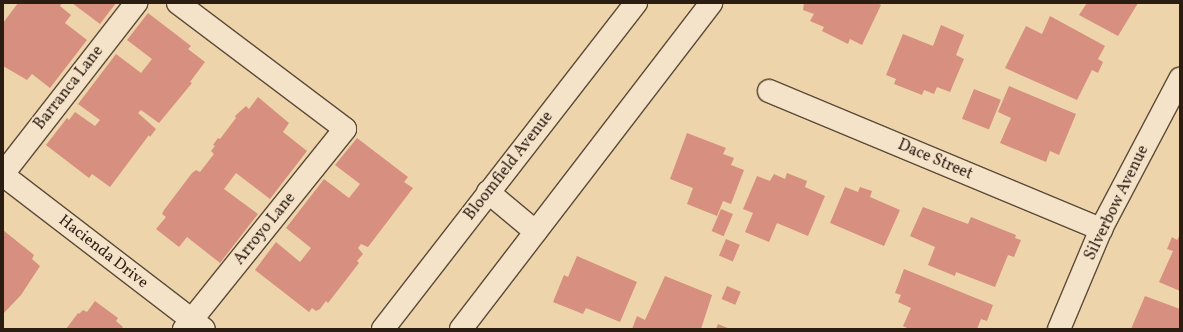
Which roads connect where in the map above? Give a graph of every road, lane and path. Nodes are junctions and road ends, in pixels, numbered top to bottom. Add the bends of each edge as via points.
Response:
1 (136, 3) edge
2 (178, 3) edge
3 (636, 3) edge
4 (711, 3) edge
5 (1180, 79) edge
6 (769, 91) dead end
7 (3, 174) edge
8 (488, 192) junction
9 (1101, 229) junction
10 (536, 232) junction
11 (193, 326) edge
12 (383, 329) edge
13 (461, 329) edge
14 (1060, 329) edge

1 - 7 street, Barranca Lane
2 - 11 street, Arroyo Lane via 345,129
3 - 8 street, Bloomfield Avenue
4 - 10 street
5 - 9 street, Silverbow Avenue
6 - 9 street, Dace Street
7 - 11 street, Hacienda Drive
8 - 10 street
8 - 12 street, Bloomfield Avenue
9 - 14 street, Silverbow Avenue
10 - 13 street

